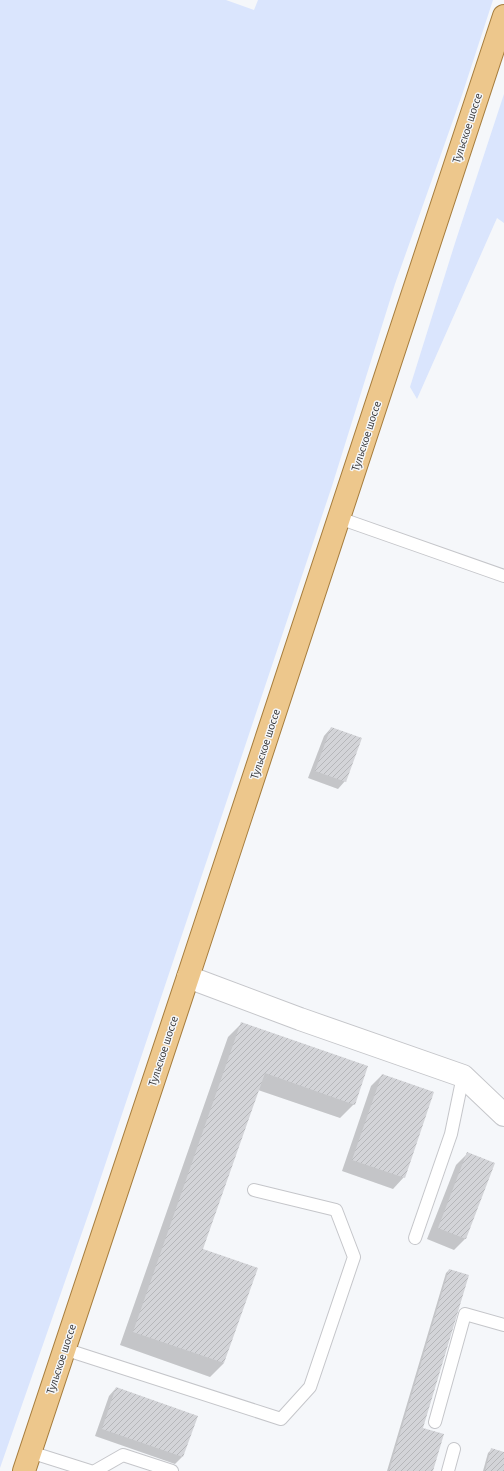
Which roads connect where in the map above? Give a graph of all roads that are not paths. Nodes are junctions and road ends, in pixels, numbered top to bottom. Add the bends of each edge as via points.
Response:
1 (504, 16) edge
2 (339, 518) junction
3 (504, 576) edge
4 (188, 977) junction
5 (463, 1076) junction
6 (504, 1115) edge
7 (254, 1190) dead end
8 (414, 1238) dead end
9 (504, 1324) edge
10 (64, 1349) junction
11 (435, 1422) dead end
12 (454, 1449) dead end
13 (27, 1461) edge
14 (90, 1471) edge
15 (95, 1471) edge
16 (172, 1471) edge
17 (448, 1471) edge

1 - 2 main road, Тульское шоссе
2 - 3 lane
2 - 4 main road, Тульское шоссе
4 - 5 street
4 - 10 main road, Тульское шоссе
5 - 6 street
5 - 8 lane via 451,1134
7 - 10 lane via 336,1210 354,1257 310,1387 281,1419
9 - 11 lane via 465,1314
10 - 13 main road, Тульское шоссе
12 - 17 lane
13 - 14 lane
15 - 16 lane via 123,1455

